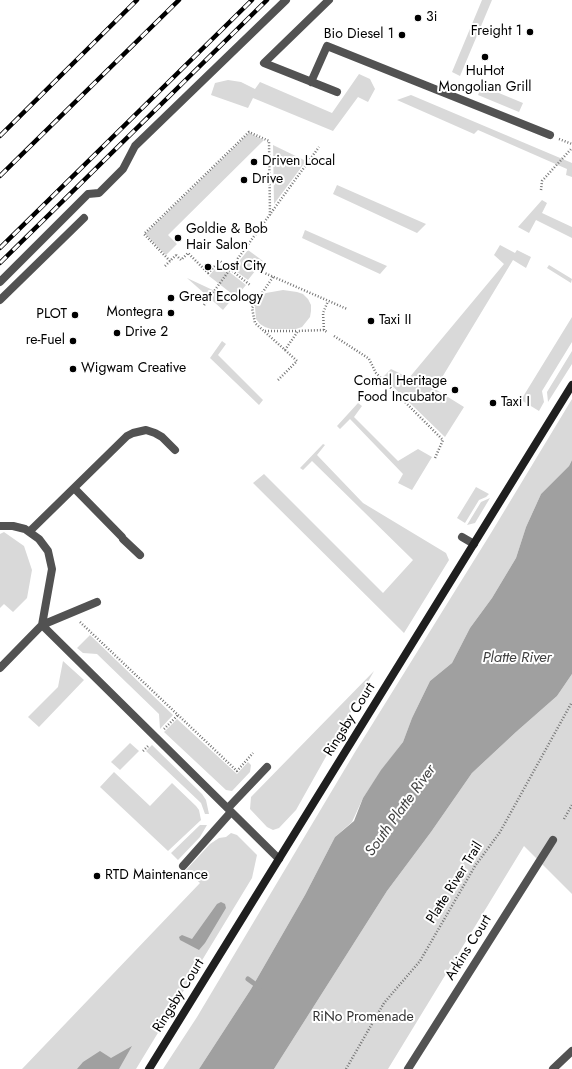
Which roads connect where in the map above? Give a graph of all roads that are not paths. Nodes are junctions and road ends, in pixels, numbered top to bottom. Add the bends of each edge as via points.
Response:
1 (286, 0) edge
2 (329, 0) edge
3 (311, 82) junction
4 (337, 92) dead end
5 (550, 135) dead end
6 (84, 218) dead end
7 (0, 282) edge
8 (0, 300) edge
9 (572, 385) edge
10 (175, 450) dead end
11 (74, 488) junction
12 (0, 526) edge
13 (30, 531) junction
14 (462, 537) dead end
15 (474, 544) junction
16 (140, 555) dead end
17 (97, 602) dead end
18 (42, 626) junction
19 (0, 668) edge
20 (268, 767) dead end
21 (229, 810) junction
22 (552, 840) dead end
23 (279, 859) junction
24 (183, 866) dead end
25 (572, 1051) edge
26 (149, 1069) edge
27 (408, 1069) edge
28 (554, 1069) edge

1 - 7 street via 135,146 123,169 99,193 88,194
2 - 3 street via 264,63
3 - 4 street
3 - 5 street via 326,46
6 - 8 street
9 - 15 street, Ringsby Court
10 - 11 street via 154,432 146,430 133,433
11 - 13 street
11 - 16 street
12 - 13 street via 13,526
13 - 18 street via 44,544 52,565
14 - 15 street
15 - 23 street, Ringsby Court
17 - 18 street
18 - 19 street
18 - 21 street
20 - 21 street
21 - 23 street
21 - 24 street
22 - 27 street, Arkins Court
23 - 26 street, Ringsby Court
25 - 28 street

